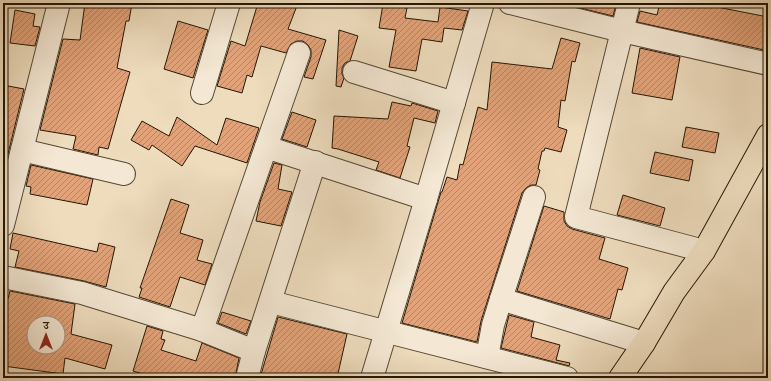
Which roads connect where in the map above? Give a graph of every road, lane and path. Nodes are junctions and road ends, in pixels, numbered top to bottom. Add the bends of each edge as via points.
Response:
1 (59, 3) edge
2 (229, 3) edge
3 (483, 3) edge
4 (510, 3) edge
5 (629, 3) edge
6 (622, 31) junction
7 (298, 53) dead end
8 (768, 64) edge
9 (354, 72) dead end
10 (202, 93) dead end
11 (454, 103) junction
12 (768, 135) edge
13 (266, 147) junction
14 (22, 150) junction
15 (315, 162) junction
16 (124, 174) dead end
17 (534, 197) dead end
18 (426, 199) junction
19 (3, 225) edge
20 (704, 251) junction
21 (3, 277) edge
22 (501, 299) junction
23 (271, 302) junction
24 (202, 330) junction
25 (386, 331) junction
26 (644, 342) junction
27 (254, 351) junction
28 (487, 357) junction
29 (247, 378) edge
30 (372, 378) edge
31 (567, 378) edge
32 (620, 378) edge

1 - 14 street
2 - 10 street
3 - 11 street
4 - 6 street
5 - 6 street
6 - 8 street
6 - 20 street via 576,217
7 - 13 street
9 - 11 street
11 - 18 street
12 - 20 main road
13 - 15 street
13 - 24 street
14 - 16 street
14 - 19 street
15 - 18 street
15 - 23 street
17 - 22 street
18 - 25 street
20 - 26 main road via 674,292
21 - 24 street via 82,293
22 - 26 street
22 - 28 street
23 - 25 street
23 - 27 street
24 - 27 street
25 - 28 street
25 - 30 street
26 - 32 main road
27 - 29 street
28 - 31 street

